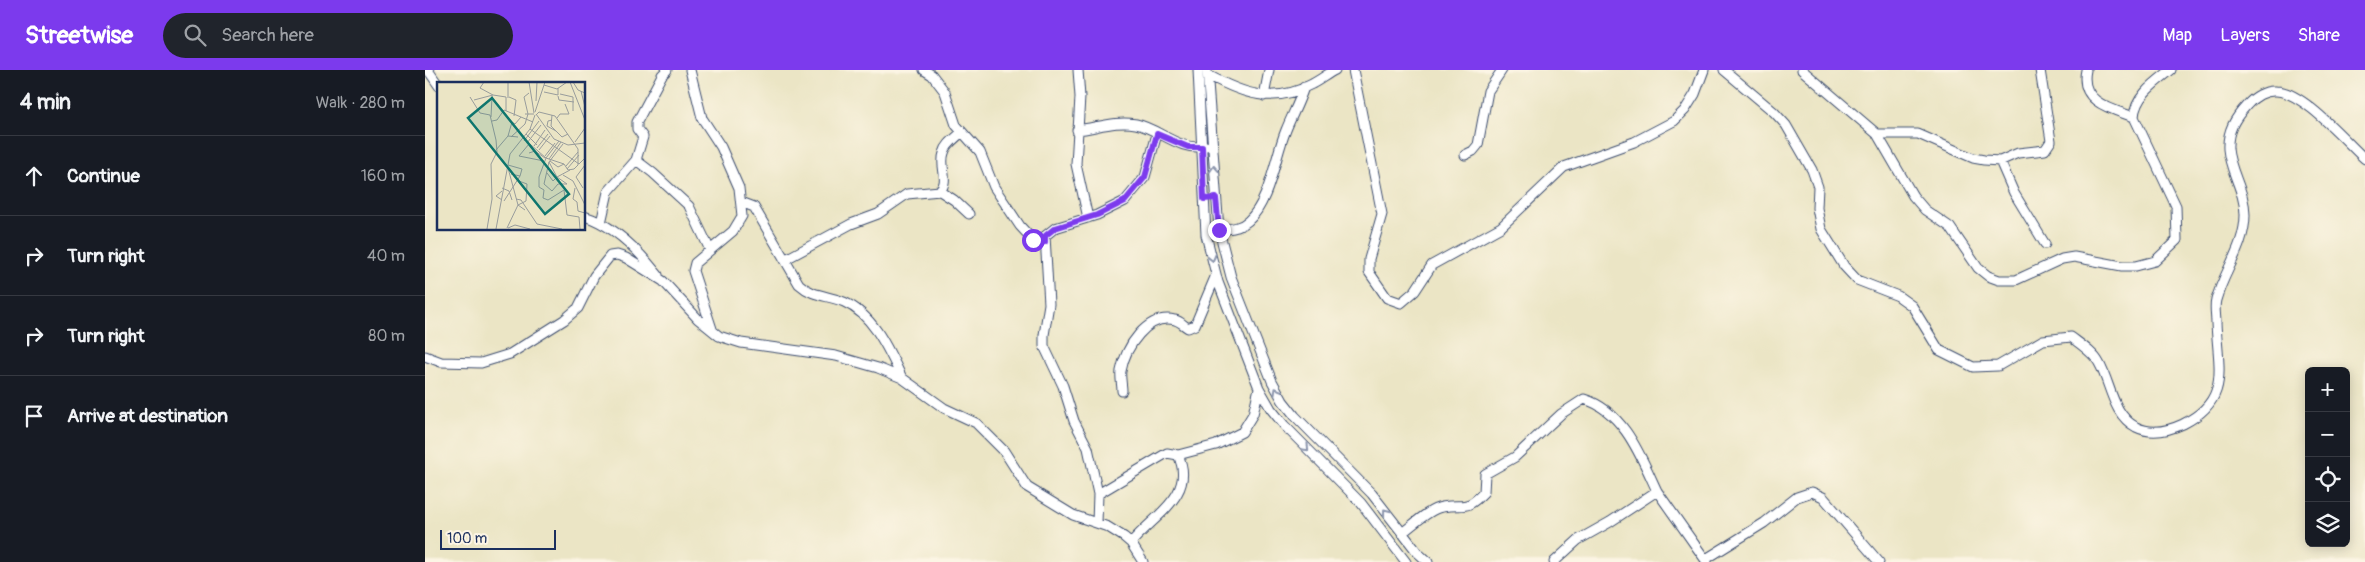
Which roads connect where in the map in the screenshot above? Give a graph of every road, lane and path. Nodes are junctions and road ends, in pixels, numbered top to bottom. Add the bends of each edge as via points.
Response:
1 (428, 70) edge
2 (667, 70) edge
3 (690, 70) edge
4 (924, 70) edge
5 (1078, 70) edge
6 (1197, 70) edge
7 (1269, 70) edge
8 (1335, 70) edge
9 (1353, 70) edge
10 (1502, 70) edge
11 (1704, 70) edge
12 (1724, 70) edge
13 (1803, 70) edge
14 (2040, 70) edge
15 (2086, 70) edge
16 (2171, 70) edge
17 (1207, 72) edge
18 (1323, 73) edge
19 (437, 83) edge
20 (1303, 88) junction
21 (1264, 96) junction
22 (2134, 117) junction
23 (1077, 130) junction
24 (962, 132) junction
25 (1157, 134) junction
26 (1877, 134) junction
27 (1213, 145) junction
28 (1202, 147) junction
29 (1465, 155) dead end
30 (2365, 159) edge
31 (636, 160) junction
32 (2000, 160) junction
33 (940, 191) junction
34 (1216, 198) junction
35 (1204, 199) junction
36 (741, 202) junction
37 (969, 214) dead end
38 (585, 216) edge
39 (1088, 218) junction
40 (601, 223) junction
41 (1219, 230) junction
42 (1045, 242) junction
43 (2045, 244) dead end
44 (710, 250) junction
45 (786, 259) junction
46 (1216, 275) junction
47 (663, 281) junction
48 (711, 329) junction
49 (425, 356) edge
50 (902, 378) junction
51 (1259, 388) junction
52 (1122, 391) dead end
53 (1178, 455) junction
54 (1343, 464) junction
55 (1333, 475) junction
56 (1657, 491) junction
57 (1097, 494) junction
58 (1097, 523) junction
59 (1402, 533) junction
60 (1131, 543) junction
61 (1706, 561) edge
62 (1877, 561) edge
63 (1143, 562) edge
64 (1406, 562) edge
65 (1428, 562) edge
66 (1554, 562) edge

1 - 19 street
2 - 31 street via 637,122 637,129 643,137
3 - 36 street via 702,118 721,147 739,188
4 - 24 street via 945,92 956,125
5 - 23 street via 1081,97
6 - 28 street
7 - 21 street
8 - 18 street
9 - 11 street via 1382,214 1369,259 1369,272 1387,298 1401,302 1415,291 1432,265 1501,227 1564,167 1634,142 1674,121 1695,94
10 - 29 street via 1487,91 1478,145
12 - 30 street via 1786,125 1812,170 1818,187 1821,230 1843,266 1857,280 1898,296 1912,306 1939,350 1973,367 1998,366 2043,340 2071,337 2099,361 2124,418 2134,426 2156,432 2174,428 2196,416 2207,408 2219,390 2216,301 2239,248 2245,216 2242,191 2228,148 2233,122 2251,100 2264,92 2277,90 2299,100
13 - 26 street
14 - 32 street via 2049,144 2045,150 2018,153
15 - 22 street via 2089,95 2103,106
16 - 22 street via 2139,99
17 - 21 street via 1253,95
17 - 27 street
18 - 20 street
20 - 21 street
20 - 41 street via 1270,181 1250,220 1240,227
22 - 26 street via 2176,206 2177,240 2155,261 2136,266 2074,257 2015,280 1999,280 1978,268 1950,227 1925,210 1913,196
23 - 25 street via 1125,123 1136,124
23 - 39 street via 1076,164
24 - 33 street via 943,153 945,179
24 - 42 street via 980,152 994,187 1020,226 1033,240
25 - 28 street via 1188,147
25 - 39 street via 1141,184 1125,201
26 - 32 street via 1918,134 1973,158
27 - 28 street
34 -> 27 street
28 - 35 street
31 - 40 street via 608,192
31 - 44 street via 689,206
32 - 43 street via 2014,193
33 - 37 street
33 - 45 street via 907,194 878,214 851,224
34 - 35 street
34 - 41 street
35 -> 46 street via 1206,235
36 - 44 street via 742,216 733,231
36 - 45 street via 754,207
38 - 40 street
39 - 42 street via 1055,228 1045,236
40 - 47 street via 629,244
54 -> 41 street via 1295,416 1272,381 1231,277
42 - 57 street via 1049,304 1045,346 1088,448
44 - 48 street via 695,263 693,271
45 - 50 street via 804,289 845,303 866,318 883,339
46 - 51 street
46 - 52 street via 1195,326 1188,328 1179,321 1168,319 1146,326 1128,351 1121,372
47 - 48 street
47 - 49 street via 626,258 610,256 594,276 578,308 510,354 481,363 441,362
48 - 50 street via 719,336 741,343 836,356
50 - 58 street via 944,408 976,423 1004,451 1027,487 1073,514
51 - 53 street via 1253,414 1242,432 1216,445
51 -> 55 street via 1284,425
53 - 57 street via 1160,456
53 - 60 street via 1183,478 1177,496
54 - 55 street
59 -> 54 street via 1372,494
55 - 64 street via 1361,503
56 - 59 street via 1633,440 1613,417 1584,398 1561,414 1515,457 1485,474 1485,492 1475,502 1464,507 1441,507
56 - 61 street
56 - 66 street via 1577,540
57 - 58 street
58 - 60 street
59 - 65 street
60 - 63 street
61 - 62 street via 1797,498 1812,492 1823,497

